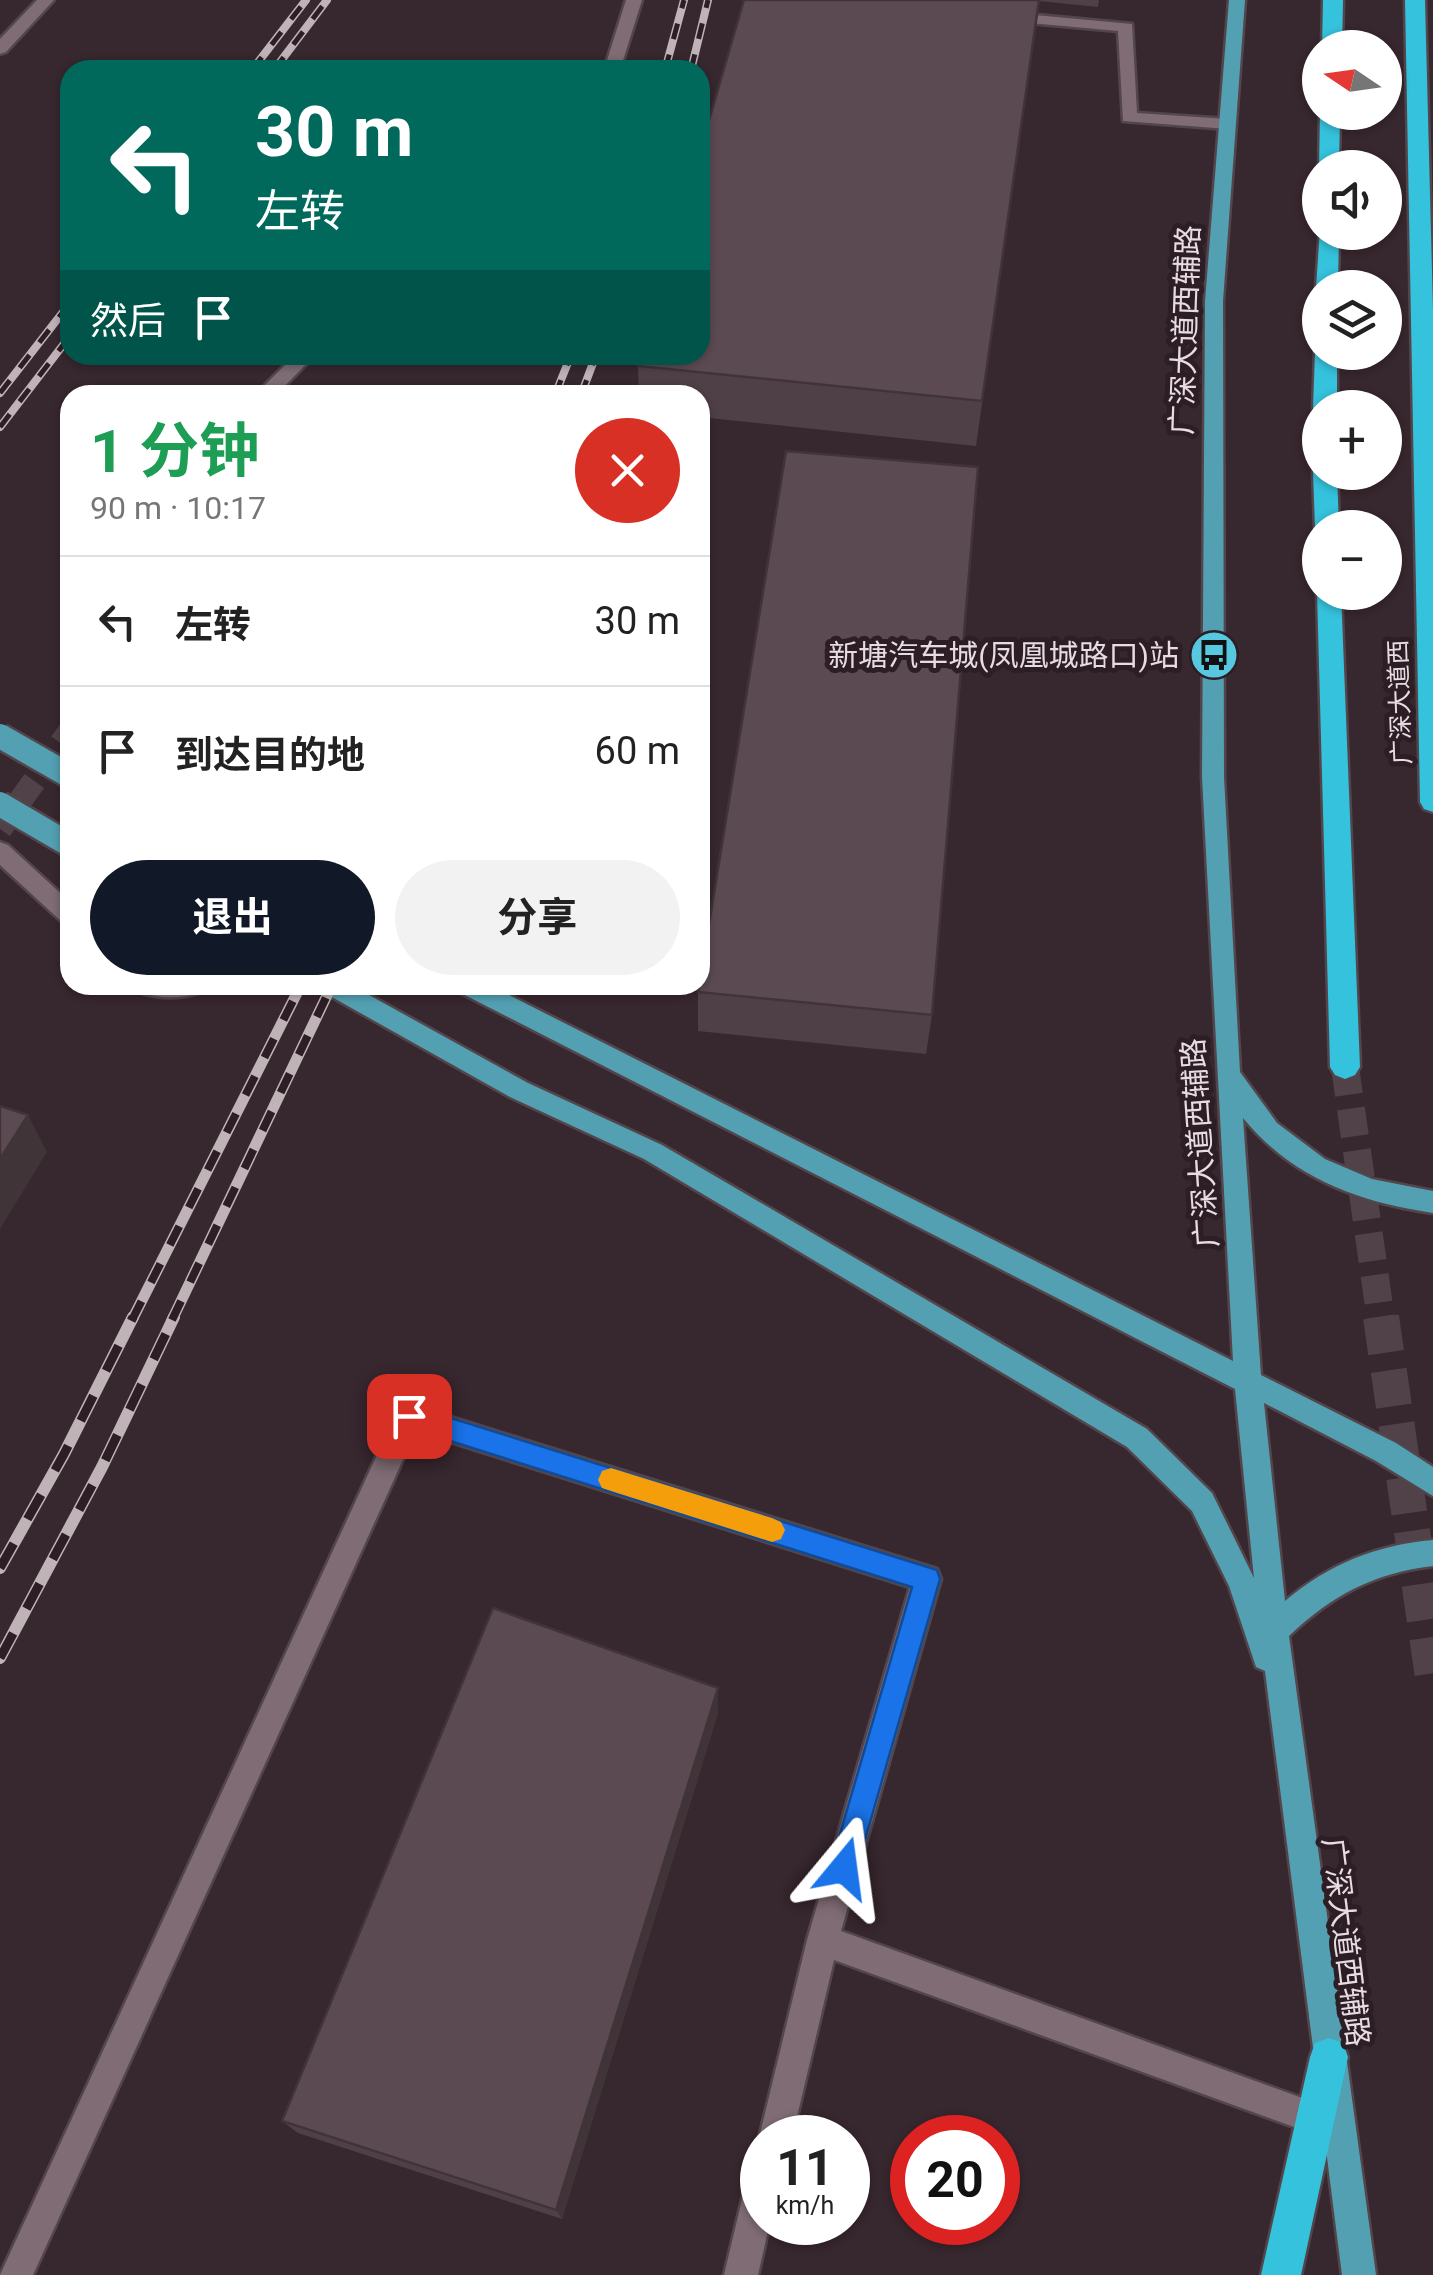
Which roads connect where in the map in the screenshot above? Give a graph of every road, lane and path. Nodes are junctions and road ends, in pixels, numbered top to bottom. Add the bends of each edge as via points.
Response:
1 (46, 0) edge
2 (634, 0) edge
3 (1238, 0) edge
4 (1333, 0) edge
5 (1415, 0) edge
6 (987, 16) edge
7 (1332, 30) edge
8 (0, 49) edge
9 (615, 60) edge
10 (1228, 124) junction
11 (296, 365) edge
12 (276, 385) edge
13 (1330, 610) edge
14 (0, 736) edge
15 (60, 770) edge
16 (1433, 802) edge
17 (0, 804) edge
18 (60, 839) edge
19 (0, 852) edge
20 (60, 907) edge
21 (349, 995) edge
22 (486, 995) edge
23 (1345, 1067) tunnel mouth
24 (1228, 1070) junction
25 (1433, 1202) edge
26 (1248, 1383) junction
27 (1433, 1483) edge
28 (1433, 1553) edge
29 (1274, 1632) junction
30 (1282, 1707) junction
31 (823, 1940) junction
32 (1328, 2057) junction
33 (780, 2115) edge
34 (1316, 2119) junction
35 (748, 2245) edge
36 (15, 2275) edge
37 (741, 2275) edge
38 (1282, 2275) edge
39 (1359, 2275) edge

1 - 8 lane
2 - 9 lane
3 - 10 main road, 广深大道西辅路
4 - 7 highway
5 - 16 highway, 广深大道西
6 - 10 lane via 1126,28 1128,117
10 - 24 main road, 广深大道西辅路 via 1214,301 1213,678
11 - 12 lane
13 - 23 highway
14 - 15 main road, bridge
17 - 18 main road, bridge
19 - 20 lane
21 - 30 main road via 519,1090 654,1152 1137,1438 1202,1502 1242,1582
22 - 26 main road
24 - 25 main road via 1262,1126 1320,1171 1394,1198
24 - 26 main road, 广深大道西辅路
26 - 27 main road
26 - 29 main road, 广深大道西辅路
28 - 29 main road via 1354,1570 1310,1595
29 - 30 main road, 广深大道西辅路
30 - 32 main road, 广深大道西辅路
31 - 33 lane
31 - 34 lane
31 - 36 lane via 928,1579 409,1416
32 - 34 highway
32 - 39 main road, 广深大道西辅路
34 - 38 highway
35 - 37 lane

